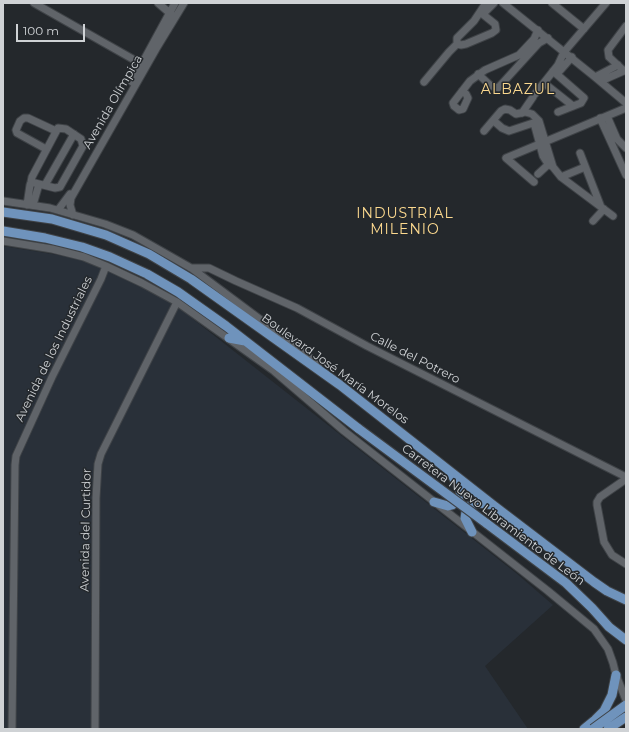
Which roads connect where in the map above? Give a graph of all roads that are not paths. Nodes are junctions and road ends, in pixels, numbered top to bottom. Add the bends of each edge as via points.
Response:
1 (34, 3) edge
2 (158, 3) edge
3 (175, 3) edge
4 (184, 3) edge
5 (486, 3) edge
6 (494, 3) edge
7 (552, 3) edge
8 (506, 4) edge
9 (602, 4) edge
10 (482, 13) junction
11 (172, 15) junction
12 (626, 28) edge
13 (584, 29) junction
14 (538, 30) junction
15 (548, 38) junction
16 (457, 44) junction
17 (528, 51) junction
18 (564, 52) junction
19 (572, 58) junction
20 (510, 59) junction
21 (144, 65) junction
22 (618, 65) junction
23 (517, 66) junction
24 (625, 71) edge
25 (555, 73) junction
26 (478, 74) junction
27 (598, 79) junction
28 (424, 82) dead end
29 (544, 83) junction
30 (462, 91) dead end
31 (626, 103) edge
32 (574, 106) junction
33 (626, 108) edge
34 (558, 112) dead end
35 (522, 113) junction
36 (604, 117) junction
37 (494, 121) junction
38 (537, 122) junction
39 (56, 131) junction
40 (484, 131) dead end
41 (74, 134) junction
42 (543, 142) junction
43 (624, 147) edge
44 (46, 149) junction
45 (614, 149) junction
46 (580, 153) dead end
47 (551, 164) junction
48 (585, 167) junction
49 (538, 174) dead end
50 (626, 175) edge
51 (561, 177) junction
52 (31, 182) junction
53 (534, 182) dead end
54 (42, 185) junction
55 (596, 193) junction
56 (588, 198) junction
57 (3, 201) edge
58 (30, 205) junction
59 (603, 208) junction
60 (58, 210) junction
61 (3, 212) edge
62 (73, 215) junction
63 (613, 216) dead end
64 (593, 221) dead end
65 (3, 232) edge
66 (3, 241) edge
67 (106, 266) junction
68 (192, 268) junction
69 (177, 302) junction
70 (229, 338) junction
71 (247, 341) junction
72 (264, 354) junction
73 (274, 372) junction
74 (326, 375) junction
75 (449, 470) junction
76 (626, 478) edge
77 (434, 502) junction
78 (493, 505) junction
79 (472, 532) junction
80 (626, 564) edge
81 (626, 600) edge
82 (626, 640) edge
83 (616, 675) junction
84 (626, 700) edge
85 (626, 705) edge
86 (604, 711) junction
87 (626, 717) edge
88 (626, 726) edge
89 (12, 729) edge
90 (94, 729) edge
91 (584, 729) edge
92 (593, 729) edge
93 (609, 729) edge
94 (614, 729) edge

1 - 21 street
2 - 11 street
3 - 11 street, Avenida Olímpica
4 - 11 street, Avenida Olímpica
5 - 10 street
6 - 10 street
7 - 13 street
8 - 14 street
9 - 13 street
10 - 16 street via 458,38
10 - 16 street via 495,24 496,30 466,44
11 - 21 street, Avenida Olímpica
12 - 22 street via 608,50 609,57
13 - 18 street
14 - 15 street
14 - 17 street
15 - 17 street
15 - 18 street
16 - 28 street
17 - 20 street
17 - 23 street
18 - 19 street
18 - 25 street
19 - 25 street
19 - 27 street
20 - 23 street
20 - 26 street
21 - 60 street, Avenida Olímpica
21 - 62 street, Avenida Olímpica via 71,198
22 - 24 street
22 - 27 street
23 - 26 street via 498,88 491,86
24 - 27 street
25 - 29 street
25 - 32 street via 584,98 581,103
26 - 30 street
27 - 31 street
29 - 32 street
29 - 35 street
32 - 34 street
33 - 36 street
35 - 37 street via 516,114 505,109
35 - 38 street via 532,114
36 - 42 street
36 - 43 street
36 - 45 street
37 - 38 street via 509,131
37 - 40 street
38 - 42 street
39 - 41 street via 63,127
39 - 44 street
39 - 44 street via 28,118 20,121 16,130 18,133
41 - 54 street
41 - 54 street via 83,142 82,148 60,186 57,188
42 - 47 street
42 - 53 street via 506,158
43 - 45 street
44 - 52 street
45 - 50 street
46 - 48 street
47 - 49 street
47 - 51 street
48 - 51 street
48 - 55 street
51 - 56 street
52 - 54 street
52 - 58 street
54 - 58 street
55 - 56 street
55 - 59 street
56 - 59 street
57 - 58 street
58 - 60 street
59 - 63 street
59 - 64 street
60 - 62 street
61 - 74 main road, Boulevard José María Morelos via 79,226 149,254 191,279
62 - 68 street via 133,235
65 - 71 main road via 61,242 128,264 178,292
66 - 67 street via 52,249
67 - 69 street
67 - 89 street, Avenida de los Industriales via 16,456
68 - 74 street via 304,352
68 - 76 street, Calle del Potrero via 209,268 297,308
69 - 70 street
69 - 90 street, Avenida del Curtidor via 98,464
70 - 71 main road
70 - 73 street
71 - 72 main road
72 - 73 main road
72 - 82 main road, Carretera Nuevo Libramiento de León, bridge via 566,584 609,627
73 - 77 street
74 - 75 main road, Boulevard José María Morelos
75 - 77 main road via 460,488 461,496 448,506
75 - 78 main road, Boulevard José María Morelos
76 - 80 street via 600,497 597,505 604,542 612,555
77 - 79 street
78 - 79 main road via 479,503 468,507 465,518
78 - 81 main road, Boulevard José María Morelos via 607,591
79 - 83 street via 594,629 608,649
83 - 84 street
83 - 86 main road via 612,695
85 - 92 main road, bridge
86 - 91 main road
86 - 94 main road via 617,710 622,715 621,721
87 - 93 main road, bridge
88 - 93 main road

